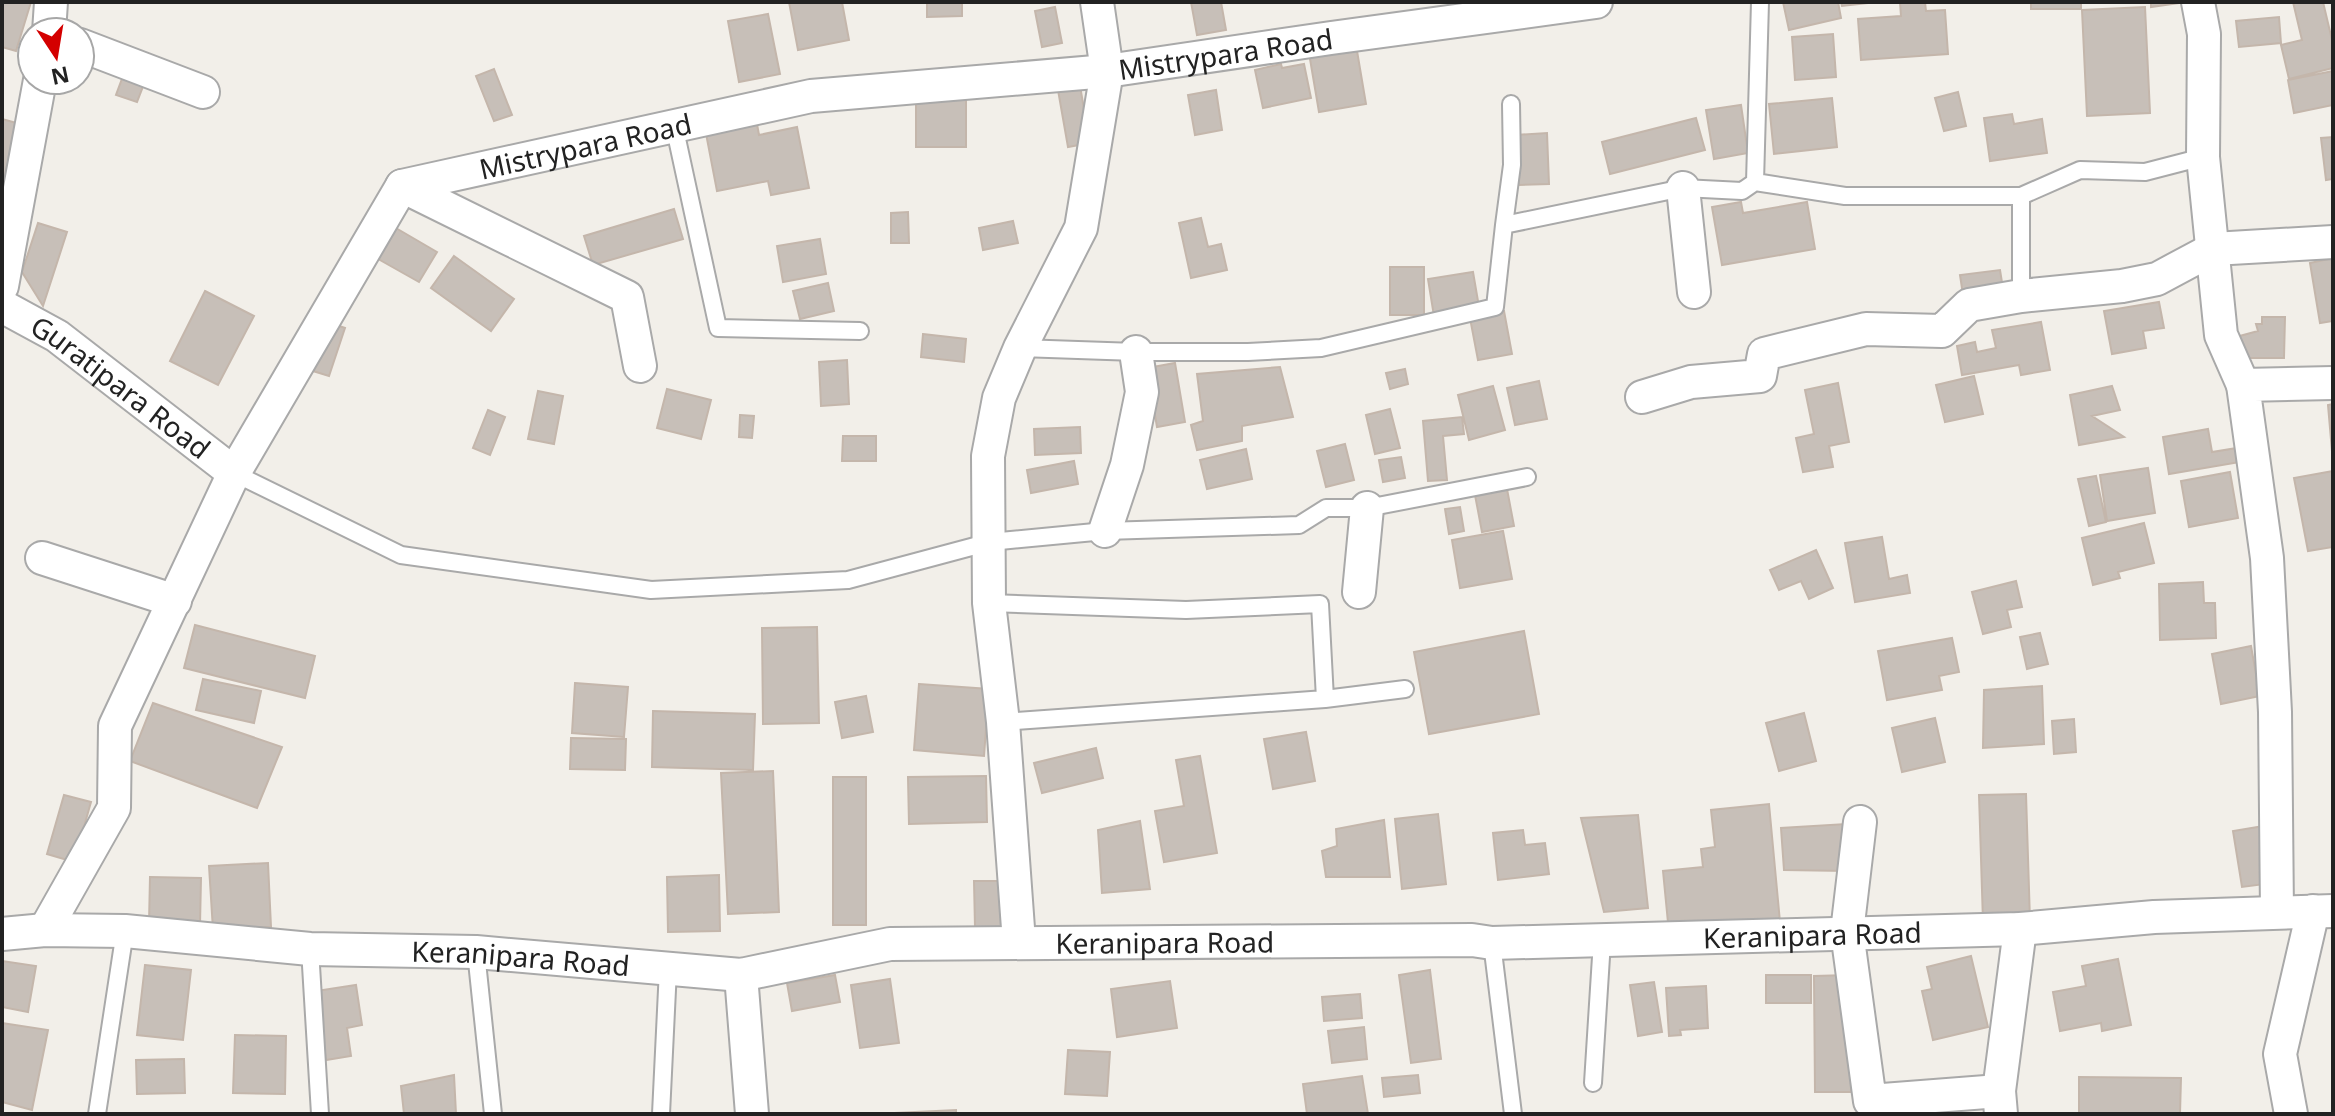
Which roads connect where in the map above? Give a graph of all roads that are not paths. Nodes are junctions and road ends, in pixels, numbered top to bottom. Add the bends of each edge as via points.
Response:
1 (1097, 2) edge
2 (1596, 2) edge
3 (1760, 2) edge
4 (2198, 2) edge
5 (96, 51) edge
6 (1107, 71) junction
7 (203, 92) dead end
8 (37, 96) edge
9 (1511, 104) dead end
10 (674, 125) junction
11 (2203, 157) junction
12 (1755, 182) junction
13 (402, 186) junction
14 (1683, 188) junction
15 (2021, 196) junction
16 (1504, 225) junction
17 (2333, 242) edge
18 (2213, 249) junction
19 (2, 286) edge
20 (1694, 292) dead end
21 (2021, 296) junction
22 (2, 306) edge
23 (860, 331) dead end
24 (1020, 348) junction
25 (1136, 352) junction
26 (640, 366) dead end
27 (2333, 383) edge
28 (2243, 385) junction
29 (1642, 397) dead end
30 (234, 473) junction
31 (1527, 477) dead end
32 (1367, 508) junction
33 (1105, 531) junction
34 (990, 542) junction
35 (42, 558) dead end
36 (1359, 592) dead end
37 (175, 601) junction
38 (989, 603) junction
39 (1405, 689) dead end
40 (1325, 699) junction
41 (1003, 722) junction
42 (1860, 822) dead end
43 (2323, 911) edge
44 (2277, 912) junction
45 (2020, 929) junction
46 (45, 930) junction
47 (125, 931) junction
48 (1847, 932) junction
49 (2, 934) edge
50 (1602, 941) junction
51 (1019, 942) junction
52 (1492, 943) junction
53 (310, 949) junction
54 (476, 952) junction
55 (668, 969) junction
56 (741, 975) junction
57 (1593, 1083) dead end
58 (2000, 1103) edge
59 (1866, 1107) edge
60 (97, 1114) edge
61 (320, 1114) edge
62 (493, 1114) edge
63 (661, 1114) edge
64 (752, 1114) edge
65 (1513, 1114) edge
66 (2291, 1114) edge

1 - 6 street
2 - 6 street, Mistrypara Road
3 - 12 lane
4 - 11 street via 2204,34
5 - 7 street
6 - 10 street, Mistrypara Road via 811,96
6 - 24 street via 1081,228
8 - 19 street
9 - 16 lane via 1512,165
10 - 13 street, Mistrypara Road
10 - 23 lane via 718,328
11 - 15 lane via 2145,172 2080,170
11 - 18 street
12 - 14 lane via 1742,191
12 - 15 lane via 1845,196
13 - 26 street via 627,297
13 - 30 street
14 - 16 lane
14 - 20 street
15 - 21 lane
16 - 25 lane via 1495,307 1321,348
17 - 18 street
18 - 21 street via 2157,279
18 - 28 street via 2221,335
21 - 29 street via 1969,305 1942,331 1866,329 1764,354 1760,376 1691,382
22 - 30 street, Guratipara Road via 57,336
24 - 25 lane
24 - 34 street via 999,398 988,456
25 - 33 street via 1142,392 1127,465
27 - 28 street
28 - 44 street via 2267,558
30 - 34 lane via 401,555 651,590 848,580
30 - 37 street
31 - 32 lane
32 - 33 lane via 1326,508 1299,525
32 - 36 street
33 - 34 lane
34 - 38 street
35 - 37 street
37 - 46 street via 115,726 114,808
38 - 40 lane via 1186,610 1320,604
38 - 41 street
39 - 40 lane
40 - 41 lane
41 - 51 street
42 - 48 street
43 - 44 street, Keranipara Road
43 - 66 street via 2280,1054
44 - 45 street, Keranipara Road
45 - 48 street, Keranipara Road
45 - 58 street
46 - 47 street, Keranipara Road
46 - 49 street, Keranipara Road
47 - 53 street, Keranipara Road
47 - 60 lane
48 - 50 street, Keranipara Road
48 - 59 street
50 - 52 street, Keranipara Road
50 - 57 lane
51 - 52 street, Keranipara Road
51 - 56 street, Keranipara Road via 890,944
52 - 65 lane
53 - 54 street, Keranipara Road
53 - 61 lane
54 - 55 street, Keranipara Road
54 - 62 lane
55 - 56 street, Keranipara Road
55 - 63 lane
56 - 64 street
58 - 59 street

